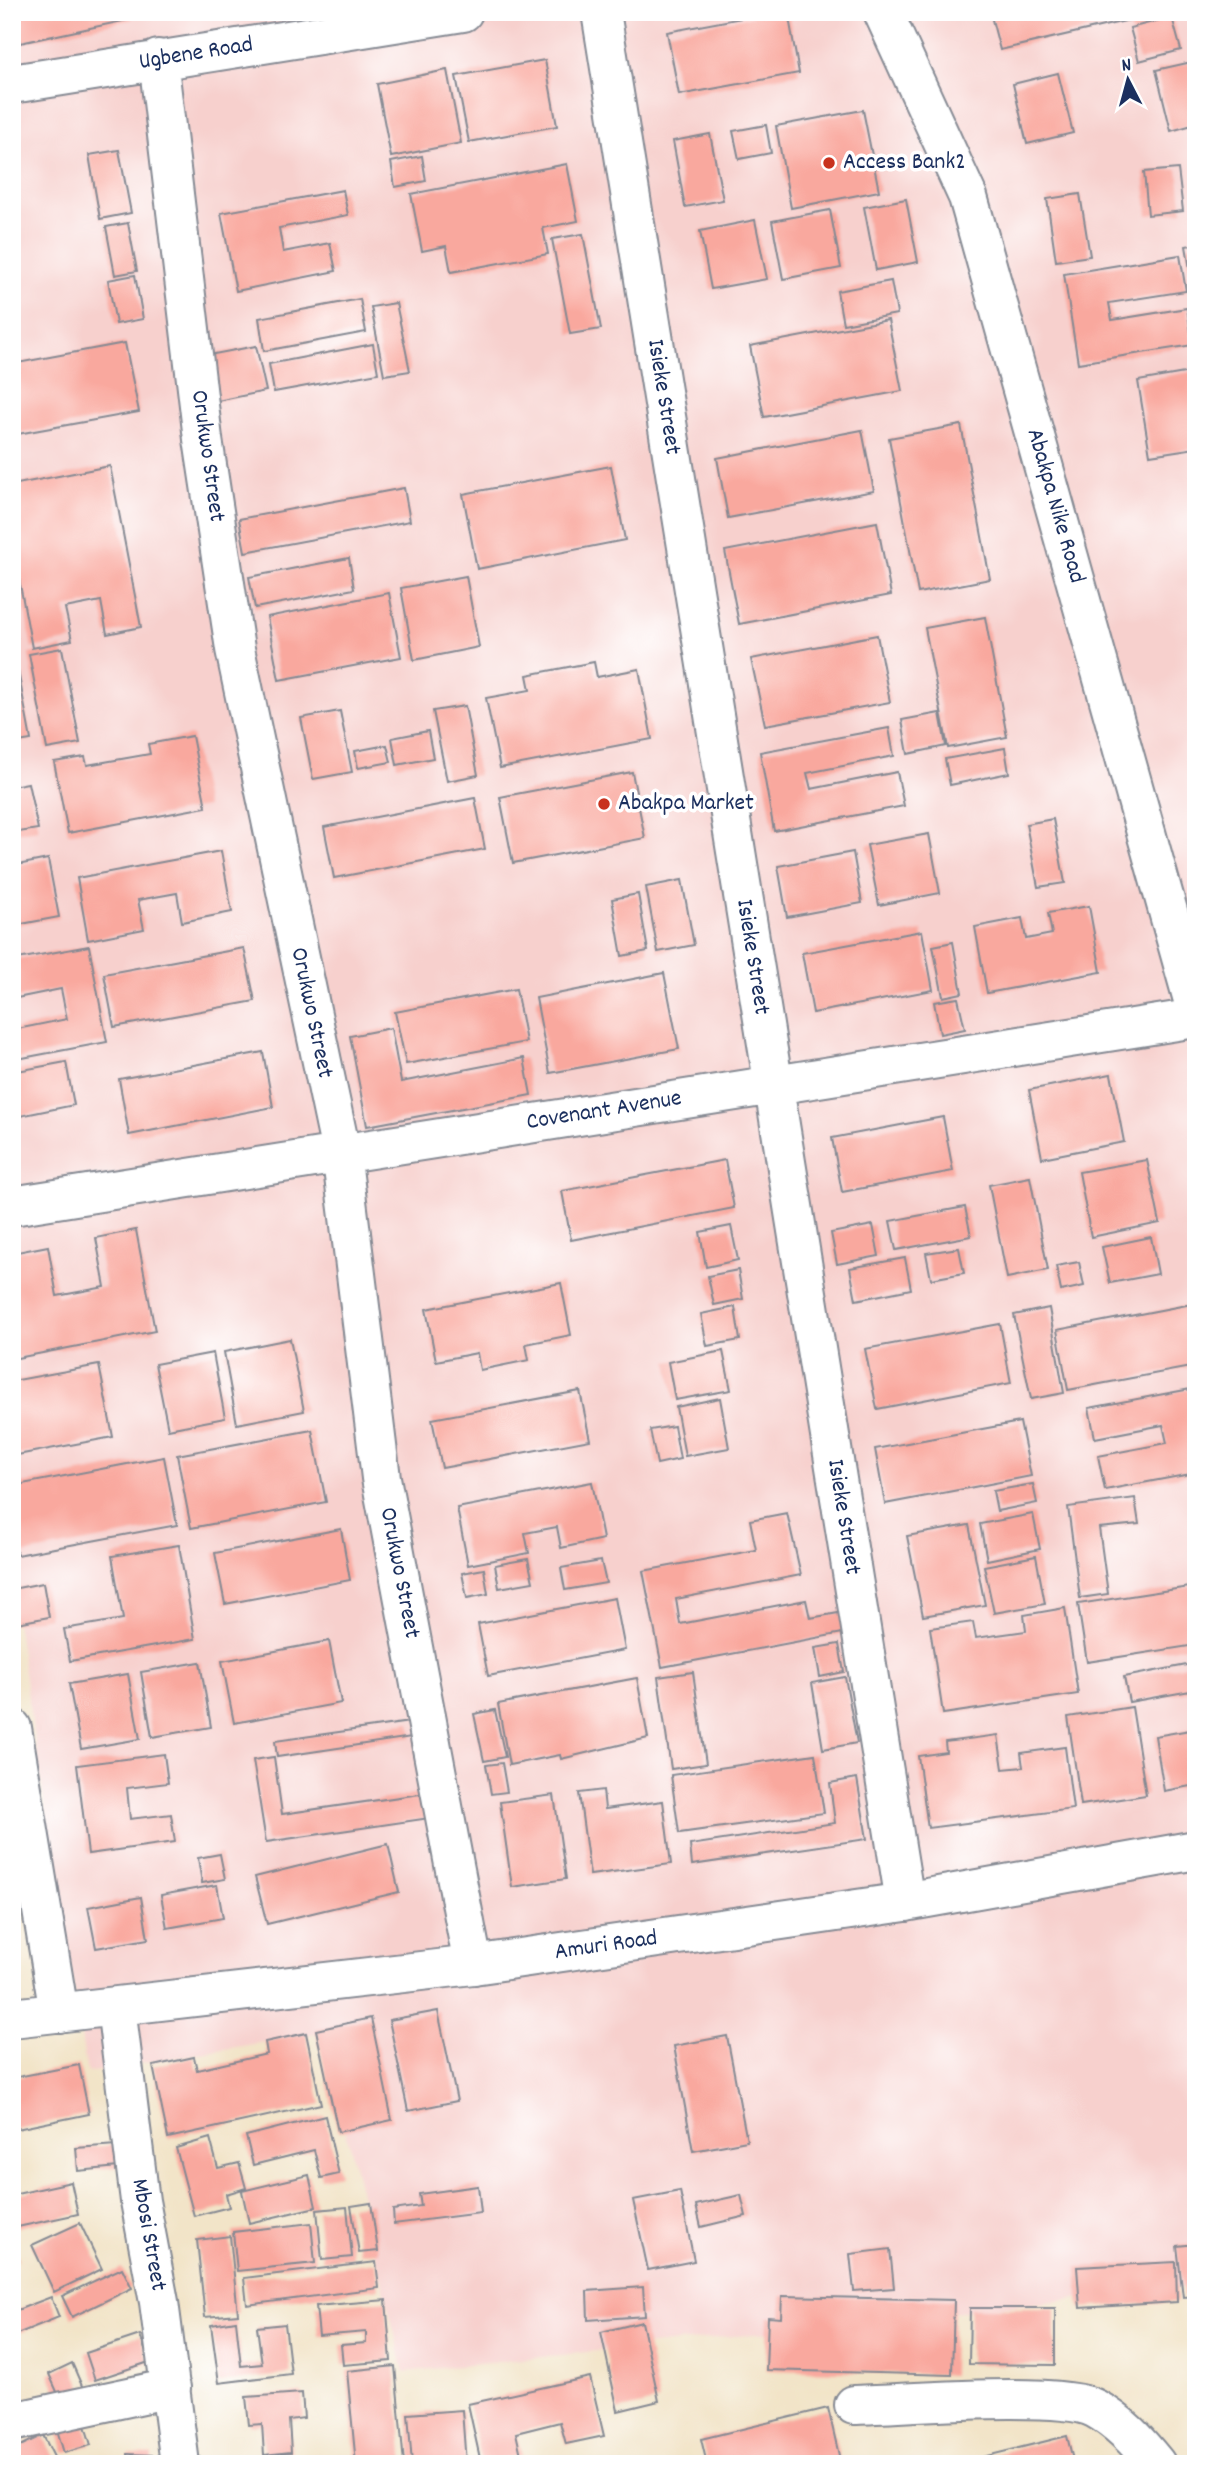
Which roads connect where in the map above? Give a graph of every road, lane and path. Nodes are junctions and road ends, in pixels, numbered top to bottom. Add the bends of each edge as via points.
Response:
1 (463, 12) edge
2 (601, 12) edge
3 (883, 12) edge
4 (908, 12) edge
5 (158, 60) junction
6 (12, 85) edge
7 (1196, 924) edge
8 (1196, 1011) edge
9 (1196, 1018) edge
10 (772, 1085) junction
11 (341, 1153) junction
12 (12, 1206) edge
13 (12, 1728) edge
14 (1196, 1850) edge
15 (905, 1902) junction
16 (473, 1965) junction
17 (116, 2007) junction
18 (59, 2013) junction
19 (12, 2018) edge
20 (171, 2388) junction
21 (854, 2405) dead end
22 (12, 2422) edge
23 (180, 2464) edge
24 (1156, 2464) edge

1 - 5 street, Ugbene Road
2 - 10 street, Isieke Street
3 - 8 street, Abakpa Nike Road via 968,197
4 - 7 street, Abakpa Nike Road via 985,189
5 - 6 street, Ugbene Road
5 - 11 street, Orukwo Street via 203,439 235,649
9 - 10 street, Covenant Avenue
10 - 11 street, Covenant Avenue
10 - 15 street, Isieke Street
11 - 12 street, Covenant Avenue
11 - 16 street, Orukwo Street via 381,1478
13 - 18 street
14 - 15 street, Amuri Road
15 - 16 street, Amuri Road
16 - 17 street, Amuri Road
17 - 18 street, Amuri Road
17 - 20 street, Mbosi Street via 140,2201
18 - 19 street, Amuri Road
20 - 22 street
20 - 23 street, Mbosi Street
21 - 24 street via 1047,2400 1095,2408 1136,2439

